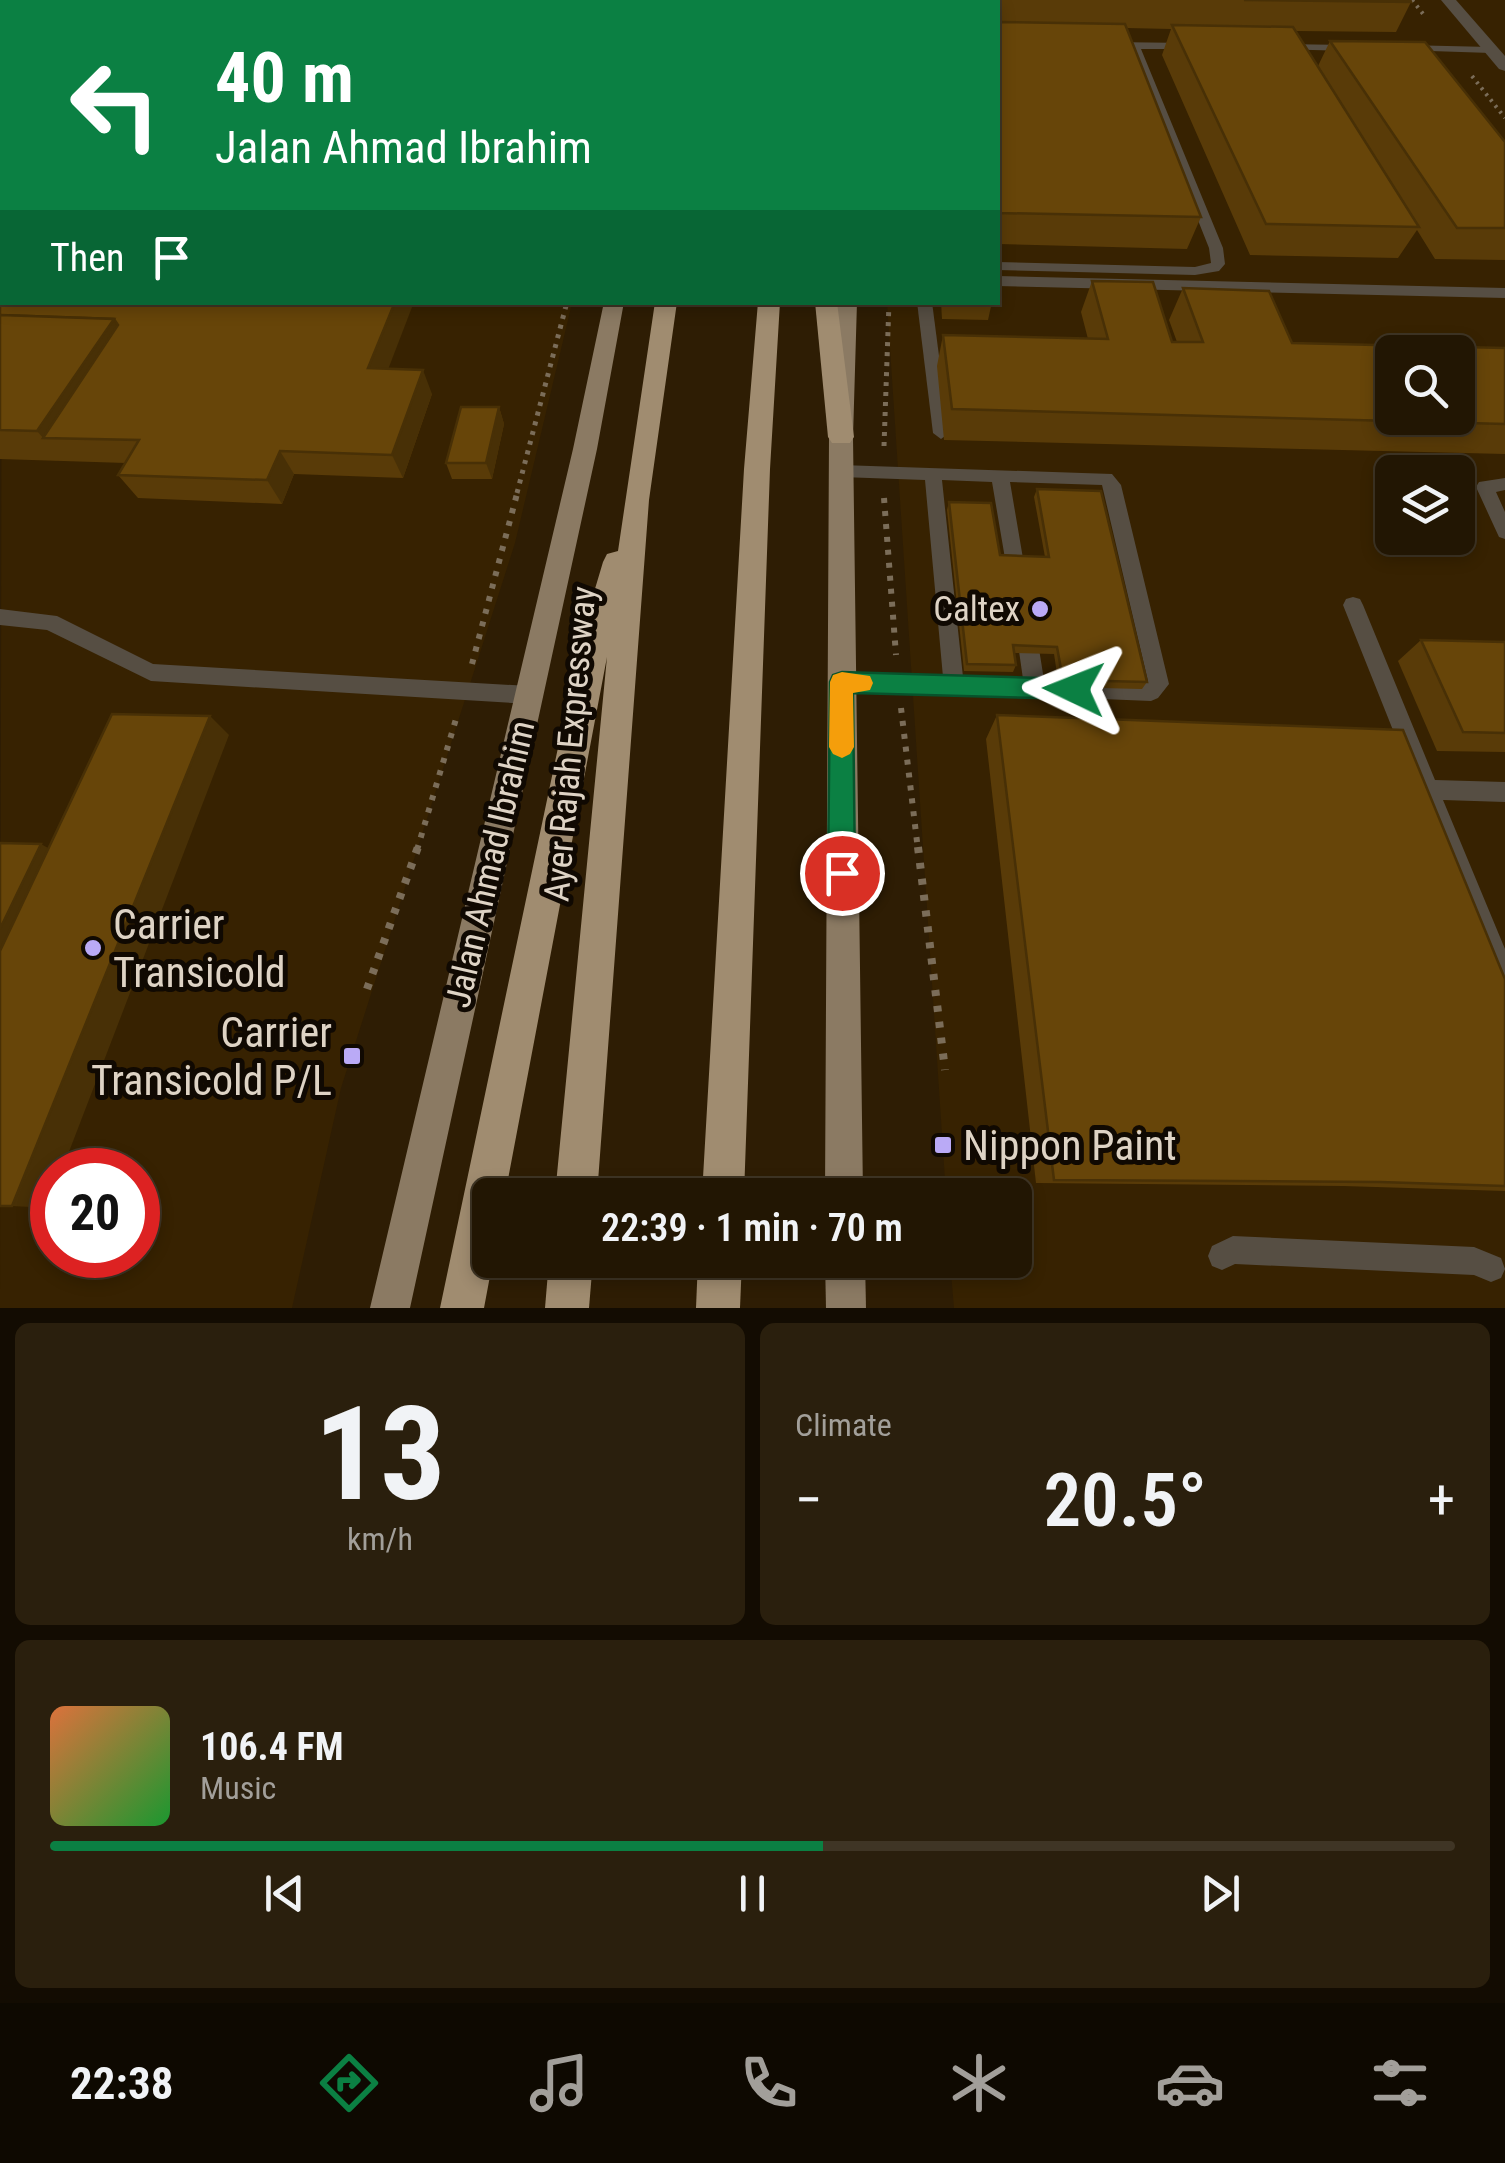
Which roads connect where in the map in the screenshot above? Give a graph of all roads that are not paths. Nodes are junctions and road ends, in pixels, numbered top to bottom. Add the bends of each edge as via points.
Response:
1 (1448, 0) edge
2 (1095, 44) edge
3 (1134, 45) junction
4 (1213, 46) edge
5 (1272, 47) edge
6 (1372, 48) edge
7 (1392, 48) edge
8 (1490, 50) junction
9 (1505, 66) edge
10 (1000, 266) edge
11 (1000, 281) edge
12 (1505, 293) edge
13 (613, 305) edge
14 (666, 305) edge
15 (769, 305) edge
16 (826, 305) edge
17 (847, 305) edge
18 (924, 305) edge
19 (941, 433) dead end
20 (841, 437) junction
21 (841, 471) junction
22 (933, 473) junction
23 (1000, 475) junction
24 (1505, 484) edge
25 (636, 500) junction
26 (1505, 532) edge
27 (1354, 605) dead end
28 (0, 617) edge
29 (842, 682) junction
30 (954, 685) junction
31 (1035, 688) junction
32 (529, 695) junction
33 (1429, 790) junction
34 (1505, 792) edge
35 (1505, 979) edge
36 (577, 1178) edge
37 (724, 1178) edge
38 (844, 1178) edge
39 (1222, 1256) dead end
40 (1490, 1268) dead end
41 (570, 1278) edge
42 (719, 1278) edge
43 (845, 1278) edge
44 (390, 1308) edge
45 (462, 1308) edge
46 (567, 1308) edge
47 (718, 1308) edge
48 (846, 1308) edge

1 - 8 street
2 - 3 lane
3 - 4 lane
3 - 10 lane via 1218,264 1195,271
5 - 6 lane
7 - 8 lane
8 - 9 street
11 - 12 lane
13 - 32 main road, Jalan Ahmad Ibrahim
14 - 25 highway, Ayer Rajah Expressway
15 - 37 highway
16 - 20 highway
17 - 20 main road
18 - 19 lane
20 - 21 main road
21 - 22 lane
21 - 29 main road
22 - 23 lane
22 - 30 lane
23 - 31 lane
23 - 31 lane via 1110,482 1159,678 1151,692
24 - 26 lane via 1485,487
25 - 36 highway, Ayer Rajah Expressway
25 - 45 highway via 598,628
27 - 33 lane
28 - 32 lane via 50,622 151,672
29 - 30 lane
29 - 38 main road
30 - 31 lane
32 - 44 main road, Jalan Ahmad Ibrahim
33 - 34 lane
33 - 35 lane
39 - 40 lane via 1233,1250 1332,1254 1474,1261
41 - 46 highway
42 - 47 highway
43 - 48 main road

